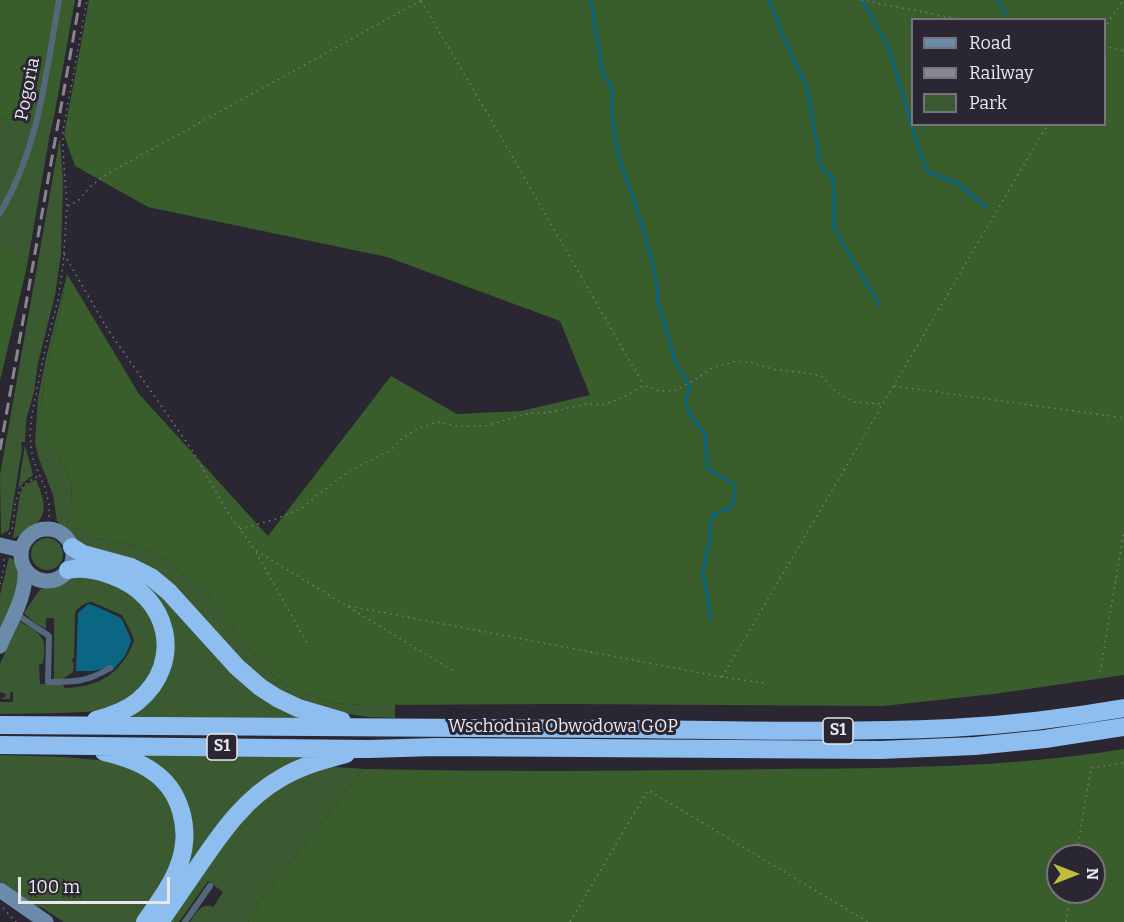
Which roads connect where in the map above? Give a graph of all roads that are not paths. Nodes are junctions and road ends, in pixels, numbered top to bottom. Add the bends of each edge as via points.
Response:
1 (59, 0) edge
2 (0, 213) edge
3 (4, 546) edge
4 (72, 547) junction
5 (21, 550) junction
6 (25, 569) junction
7 (68, 570) junction
8 (47, 581) junction
9 (15, 614) junction
10 (0, 646) edge
11 (110, 668) dead end
12 (1124, 708) edge
13 (0, 725) edge
14 (77, 725) junction
15 (364, 727) junction
16 (1124, 727) edge
17 (0, 745) edge
18 (76, 746) junction
19 (368, 748) junction
20 (210, 886) dead end
21 (0, 890) edge
22 (46, 922) edge
23 (145, 922) edge
24 (160, 922) edge
25 (185, 922) edge

1 - 2 lane, Pogoria via 36,129
3 - 5 main road
4 - 5 main road via 64,535 49,529 29,535
4 - 7 main road
4 - 15 highway via 83,554 131,567 157,582 244,674 269,693 298,708
5 - 6 main road
6 - 8 main road via 33,577
6 - 9 main road
7 - 8 main road
7 - 14 highway via 99,571 131,584 154,607 165,636 162,668 145,694 114,715
8 - 9 main road
9 - 10 main road
9 - 11 lane via 49,636 48,681 81,681
12 - 15 highway, Wschodnia Obwodowa GOP / S1 via 985,726 807,732
13 - 14 highway, Wschodnia Obwodowa GOP / S1
14 - 15 highway, Wschodnia Obwodowa GOP / S1
16 - 19 highway, Wschodnia Obwodowa GOP / S1 via 975,746 880,750
17 - 18 highway, Wschodnia Obwodowa GOP / S1
18 - 19 highway, Wschodnia Obwodowa GOP / S1
18 - 23 highway via 125,758 149,769 167,784 179,805 185,828 181,861
19 - 24 highway via 290,772 255,795 222,832
20 - 25 lane
21 - 22 main road

